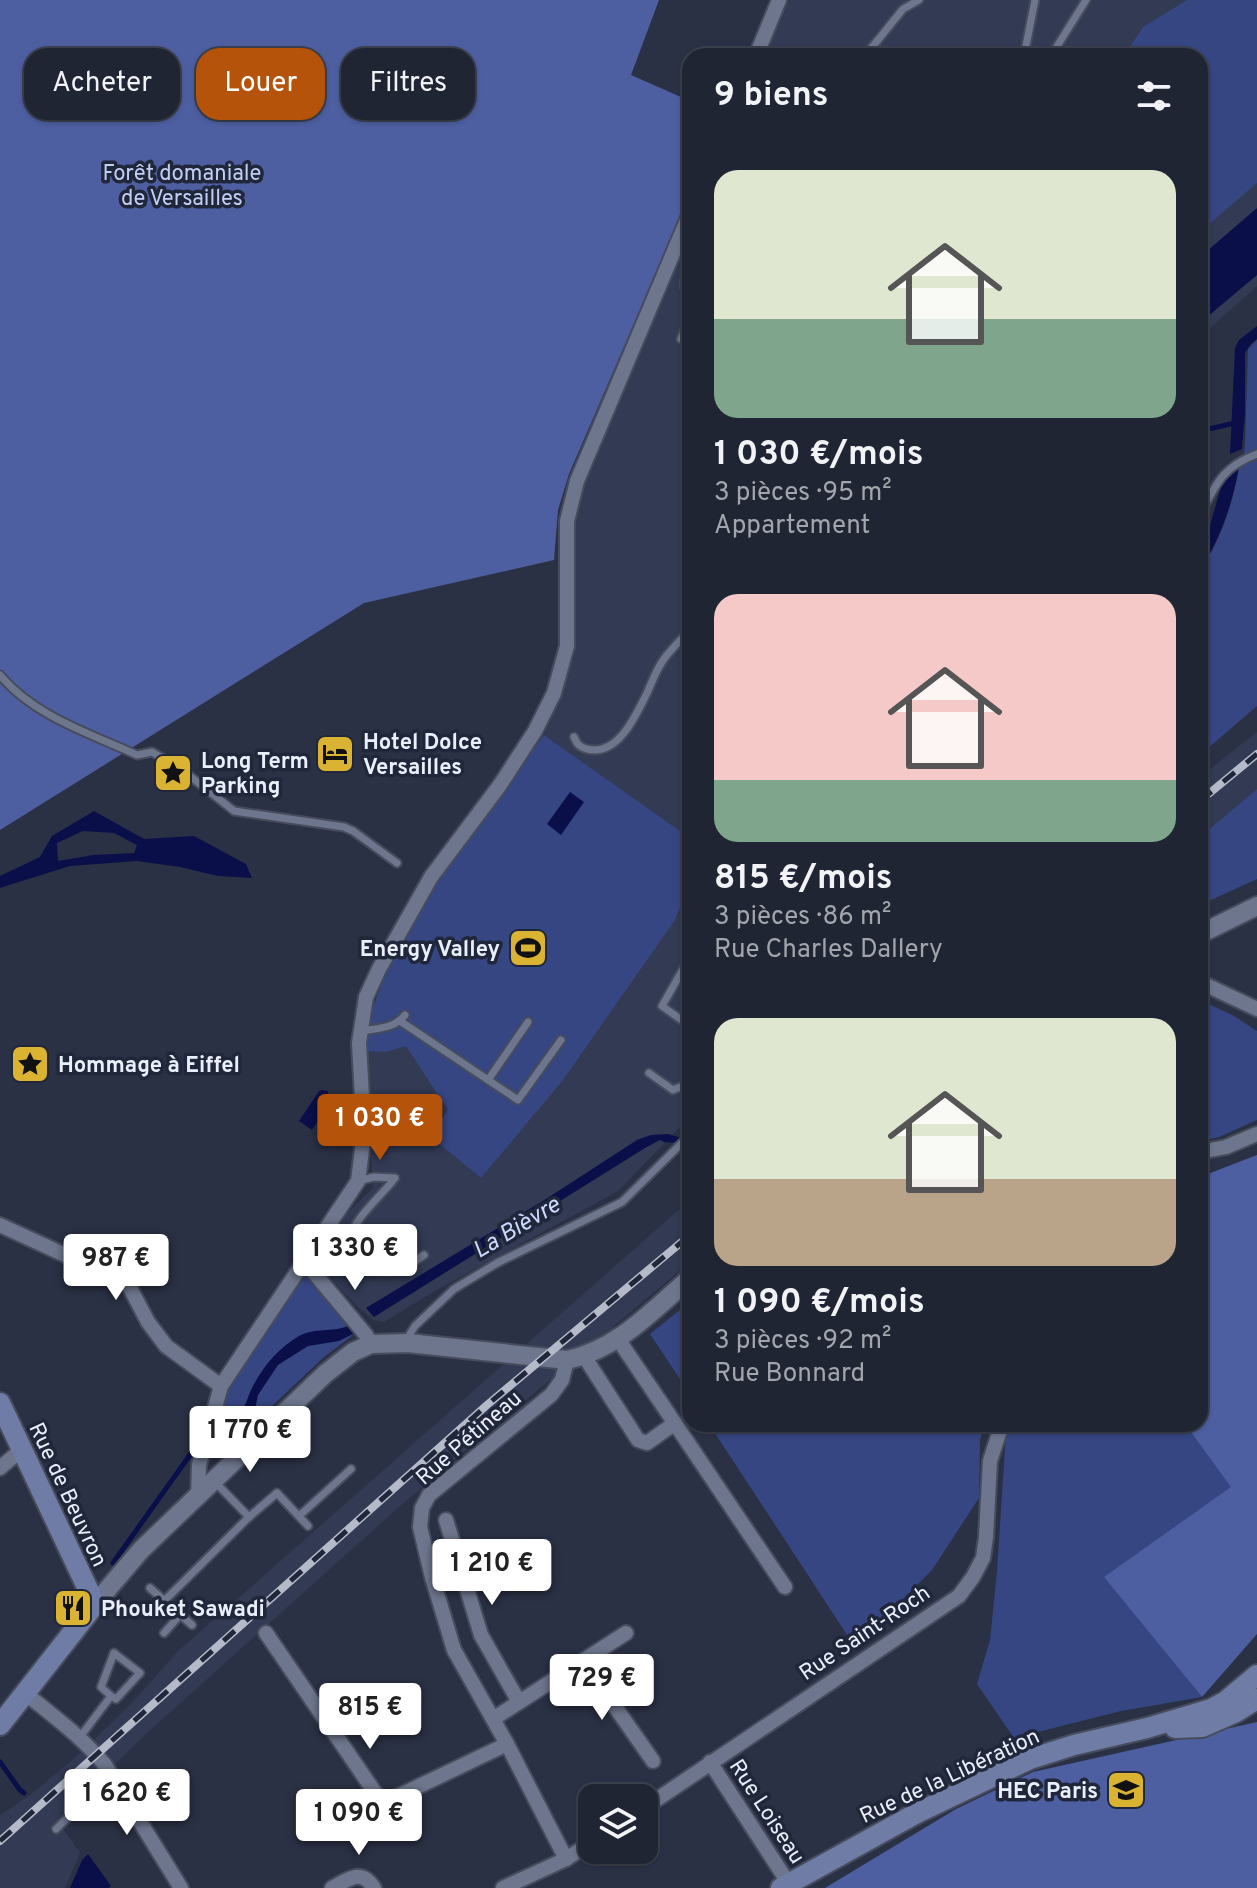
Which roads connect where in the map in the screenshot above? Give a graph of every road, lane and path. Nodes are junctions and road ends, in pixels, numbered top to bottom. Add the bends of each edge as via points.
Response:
1 (779, 0) edge
2 (919, 0) edge
3 (1035, 0) edge
4 (1086, 0) edge
5 (759, 48) edge
6 (871, 48) edge
7 (1026, 48) edge
8 (1056, 48) edge
9 (682, 232) edge
10 (1257, 454) edge
11 (1208, 501) edge
12 (682, 639) edge
13 (0, 675) edge
14 (574, 737) dead end
15 (397, 863) dead end
16 (1257, 906) edge
17 (1208, 930) edge
18 (682, 971) edge
19 (1208, 986) edge
20 (1257, 1009) edge
21 (682, 1020) edge
22 (528, 1022) dead end
23 (362, 1031) junction
24 (561, 1040) dead end
25 (649, 1073) dead end
26 (488, 1080) junction
27 (682, 1086) edge
28 (1257, 1134) edge
29 (682, 1143) edge
30 (1208, 1150) edge
31 (358, 1181) junction
32 (0, 1225) edge
33 (424, 1255) dead end
34 (305, 1262) junction
35 (682, 1285) edge
36 (618, 1339) junction
37 (408, 1343) junction
38 (371, 1344) junction
39 (576, 1358) junction
40 (221, 1386) junction
41 (0, 1403) edge
42 (675, 1423) junction
43 (999, 1432) edge
44 (21, 1450) junction
45 (0, 1468) edge
46 (351, 1469) dead end
47 (213, 1480) junction
48 (198, 1496) junction
49 (299, 1516) junction
50 (249, 1517) junction
51 (446, 1520) dead end
52 (308, 1526) dead end
53 (785, 1587) dead end
54 (150, 1588) dead end
55 (165, 1600) junction
56 (95, 1604) junction
57 (180, 1615) junction
58 (192, 1625) dead end
59 (164, 1633) dead end
60 (266, 1633) dead end
61 (626, 1633) dead end
62 (583, 1661) junction
63 (1257, 1675) edge
64 (25, 1693) junction
65 (111, 1696) junction
66 (1257, 1699) edge
67 (519, 1702) junction
68 (493, 1719) junction
69 (0, 1725) edge
70 (1147, 1728) junction
71 (80, 1737) junction
72 (507, 1744) junction
73 (653, 1761) dead end
74 (710, 1762) junction
75 (105, 1765) junction
76 (658, 1798) edge
77 (56, 1829) dead end
78 (578, 1851) edge
79 (566, 1859) junction
80 (785, 1886) edge
81 (181, 1888) edge
82 (332, 1888) edge
83 (374, 1888) edge
84 (503, 1888) edge

1 - 5 street
2 - 6 lane via 903,9
3 - 7 lane
4 - 8 lane
9 - 23 street via 577,481 567,521 567,646 554,693 500,785 431,877 366,997
10 - 11 lane via 1224,473
12 - 14 lane via 663,660 620,738 590,750 576,744
13 - 15 lane via 44,712 137,755 152,752 234,811 344,827
16 - 17 street
18 - 21 lane via 662,1006
19 - 20 street
22 - 26 lane
23 - 26 lane via 388,1027 402,1018
23 - 31 street via 364,1134
24 - 26 lane via 518,1100
25 - 27 lane via 673,1090
28 - 30 street
29 - 37 lane via 622,1202 454,1289 415,1326
31 - 33 lane via 395,1178 353,1226 352,1234 386,1271 405,1268
31 - 34 street
32 - 40 street via 128,1284 166,1346
34 - 38 street
34 - 40 street
35 - 36 street
36 - 39 street
36 - 42 street
37 - 38 street
37 - 39 street
38 - 47 street via 325,1374
39 - 42 street via 638,1440 647,1443
39 - 68 street, Rue Pétineau via 551,1395 429,1495 422,1508 420,1527 454,1650
40 - 48 street via 199,1465
41 - 44 main road, Rue de Beuvron
42 - 53 street
43 - 74 street, Rue Saint-Roch via 990,1461 983,1558 959,1596
44 - 45 street
44 - 56 main road, Rue de Beuvron
46 - 49 lane
47 - 48 street
47 - 50 lane
48 - 56 street
49 - 50 lane via 277,1493
49 - 52 lane
50 - 55 lane
51 - 67 street via 481,1635
54 - 55 lane
55 - 57 lane
56 - 64 main road
57 - 58 lane
57 - 59 lane
60 - 72 street via 378,1797 390,1800
61 - 62 street
62 - 67 street
62 - 73 street
63 - 70 main road, Rue de la Libération via 1211,1709
64 - 69 main road
64 - 71 street
65 - 65 lane via 101,1687 114,1653 140,1673 116,1699
65 - 71 lane
66 - 70 main road, Rue de la Libération via 1202,1727
67 - 68 street
68 - 72 street, Rue Pétineau
70 - 80 main road, Rue de la Libération via 1030,1759 917,1813
71 - 75 street
72 - 79 street, Rue Pétineau
74 - 76 street, Rue Saint-Roch
74 - 80 street, Rue Loiseau
75 - 77 lane via 96,1790
75 - 81 street
78 - 79 street
79 - 84 street
82 - 83 street via 362,1876

